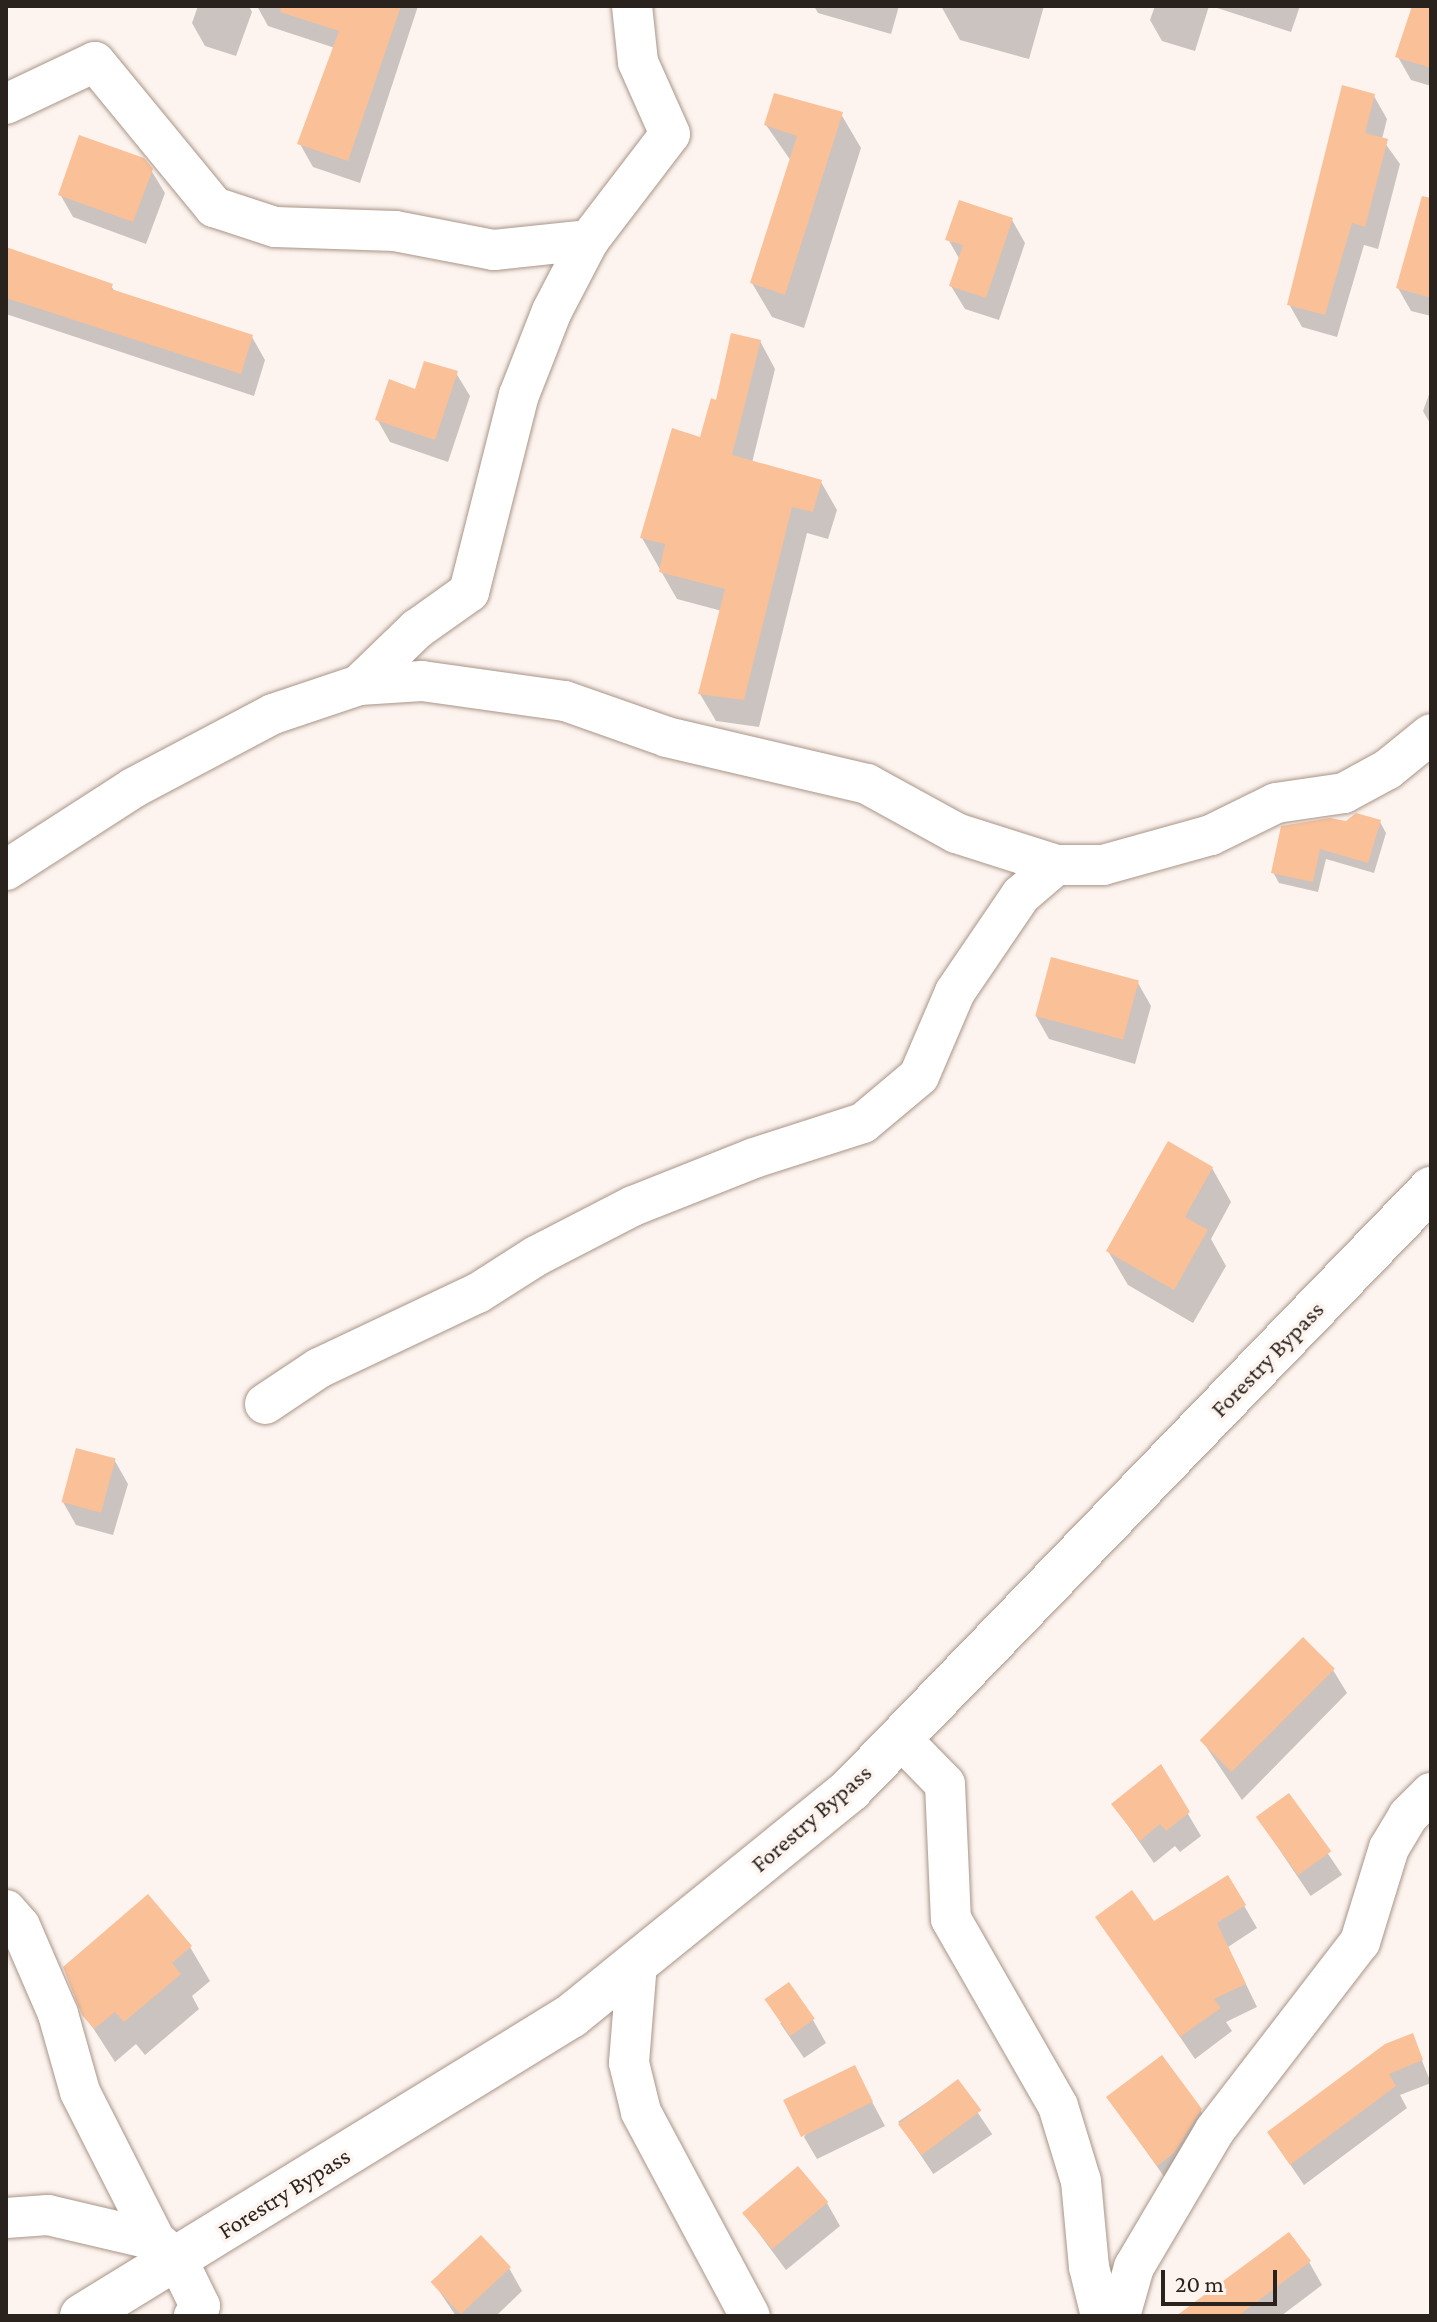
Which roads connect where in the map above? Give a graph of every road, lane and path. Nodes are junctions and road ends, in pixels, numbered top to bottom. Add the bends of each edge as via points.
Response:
1 (632, 6) edge
2 (6, 104) edge
3 (589, 240) junction
4 (359, 685) junction
5 (1431, 734) edge
6 (1056, 865) junction
7 (6, 870) edge
8 (1431, 1189) edge
9 (265, 1404) dead end
10 (900, 1738) junction
11 (1431, 1793) edge
12 (6, 1910) edge
13 (637, 1963) junction
14 (6, 2218) edge
15 (166, 2250) junction
16 (82, 2316) edge
17 (194, 2316) edge
18 (750, 2316) edge
19 (1101, 2316) edge
20 (1120, 2316) edge

1 - 3 street via 638,62 670,134
2 - 3 street via 95,62 214,207 275,227 395,231 494,250
3 - 4 street via 552,311 519,395 469,592 417,629
4 - 6 street via 422,681 565,701 667,737 867,784 956,833
4 - 7 street via 273,714 133,788
5 - 6 street via 1388,769 1344,793 1276,803 1211,835 1103,865
6 - 9 street via 1021,895 955,992 919,1076 863,1123 754,1158 633,1206 478,1293 319,1368
8 - 10 street, Forestry Bypass
10 - 13 street, Forestry Bypass via 851,1789
10 - 19 street via 945,1784 951,1919 1058,2106 1081,2181 1089,2267
11 - 20 street via 1408,1816 1389,1848 1360,1942 1215,2130 1134,2267
12 - 15 street via 20,1926 58,2014 80,2092
13 - 15 street, Forestry Bypass via 571,2016
13 - 18 street via 629,2063 641,2112
14 - 15 street via 48,2215
15 - 16 street, Forestry Bypass
15 - 17 street via 200,2306

